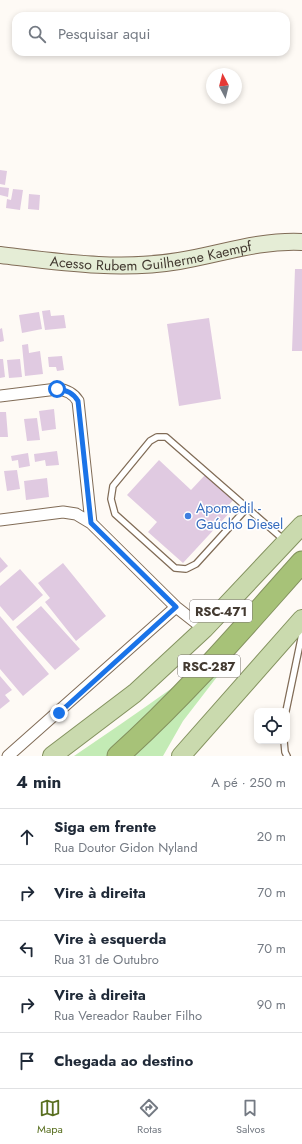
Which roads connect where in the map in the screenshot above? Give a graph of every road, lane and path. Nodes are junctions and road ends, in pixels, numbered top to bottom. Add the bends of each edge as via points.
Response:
1 (302, 242) edge
2 (0, 255) edge
3 (0, 396) edge
4 (247, 508) junction
5 (0, 520) edge
6 (91, 523) junction
7 (302, 525) edge
8 (286, 542) junction
9 (302, 572) edge
10 (176, 607) junction
11 (302, 619) edge
12 (204, 629) junction
13 (302, 634) edge
14 (287, 708) edge
15 (284, 744) edge
16 (8, 756) edge
17 (52, 756) edge
18 (118, 756) edge
19 (132, 756) edge
20 (181, 756) edge
21 (287, 756) edge

1 - 2 main road, Acesso Rubem Guilherme Kaempf via 261,243 180,261 135,266 89,266
3 - 6 street via 57,389 66,390 74,395 78,401
4 - 4 lane via 166,437 157,437 150,441 113,486 111,499 115,514 175,568 186,569 196,564
4 - 8 lane
5 - 6 street via 62,512 76,514
6 - 10 street
7 - 8 main road, RSC-471
8 - 12 main road, RSC-471
9 - 18 highway, RSC-287 via 144,733
9 - 19 highway, RSC-287 via 215,674
10 - 12 street
10 - 16 street
11 - 20 main road
12 - 17 main road, RSC-471 via 135,693
13 - 14 lane
15 - 21 lane

